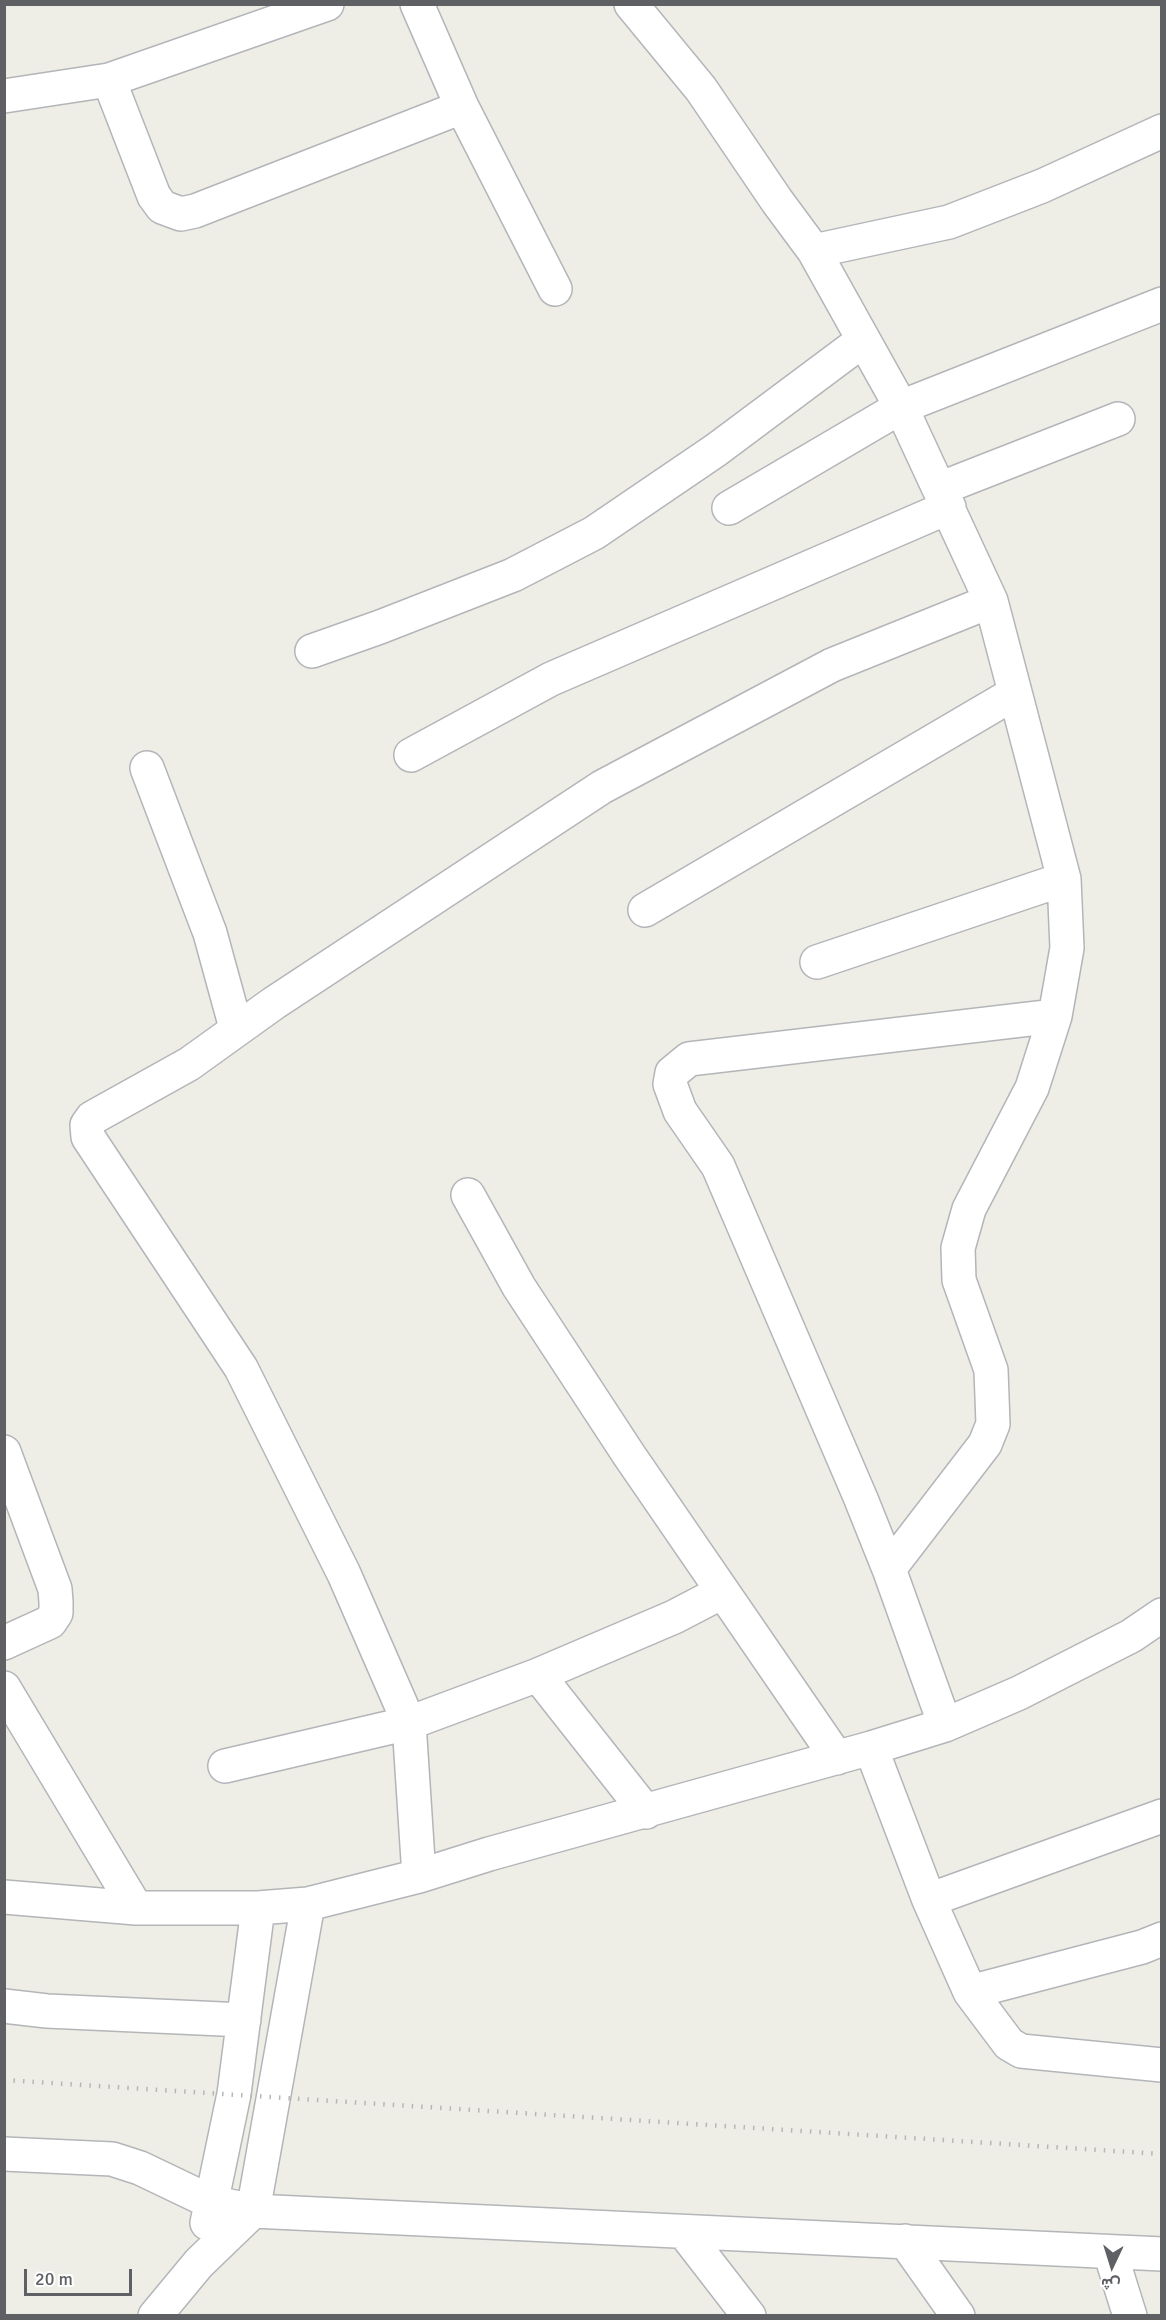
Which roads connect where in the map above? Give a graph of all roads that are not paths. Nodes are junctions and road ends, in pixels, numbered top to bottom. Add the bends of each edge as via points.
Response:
1 (327, 4) edge
2 (417, 4) edge
3 (631, 4) edge
4 (109, 80) junction
5 (4, 96) edge
6 (462, 107) junction
7 (1161, 131) edge
8 (814, 251) junction
9 (555, 289) dead end
10 (1161, 304) edge
11 (862, 341) junction
12 (901, 407) junction
13 (1118, 419) dead end
14 (944, 498) junction
15 (729, 508) dead end
16 (991, 601) junction
17 (312, 651) dead end
18 (1016, 693) junction
19 (411, 754) dead end
20 (147, 768) dead end
21 (1064, 879) junction
22 (645, 910) dead end
23 (817, 962) dead end
24 (1055, 1016) junction
25 (236, 1028) junction
26 (468, 1195) dead end
27 (4, 1452) edge
28 (890, 1569) junction
29 (722, 1592) junction
30 (1161, 1615) edge
31 (4, 1643) edge
32 (538, 1675) junction
33 (4, 1688) edge
34 (409, 1723) junction
35 (945, 1725) junction
36 (871, 1748) junction
37 (837, 1758) junction
38 (225, 1766) dead end
39 (646, 1812) junction
40 (1161, 1816) edge
41 (419, 1876) junction
42 (4, 1898) edge
43 (929, 1900) junction
44 (308, 1904) junction
45 (136, 1908) junction
46 (258, 1908) junction
47 (1161, 1939) edge
48 (970, 1992) junction
49 (4, 2006) edge
50 (244, 2020) junction
51 (1161, 2065) edge
52 (4, 2154) edge
53 (211, 2202) junction
54 (254, 2211) junction
55 (684, 2232) junction
56 (905, 2241) junction
57 (1110, 2252) junction
58 (1161, 2254) edge
59 (199, 2263) junction
60 (155, 2316) edge
61 (749, 2316) edge
62 (958, 2316) edge
63 (1130, 2316) edge

1 - 4 street
2 - 6 street
3 - 8 street via 701,89
4 - 5 street
4 - 6 street via 154,196 162,207 181,213 195,212
6 - 9 street
7 - 8 street via 1042,186 949,222
8 - 11 street
10 - 12 street
11 - 12 street
11 - 17 street via 716,450 594,533 513,575
12 - 14 street
12 - 15 street
13 - 14 street
14 - 16 street
14 - 19 street via 551,679
16 - 18 street
16 - 25 street via 832,665 602,787
18 - 21 street
18 - 22 street
20 - 25 street via 210,933
21 - 23 street
21 - 24 street via 1067,948
24 - 28 street via 1032,1088 969,1209 958,1248 959,1280 991,1370 993,1424 985,1444
24 - 28 street via 689,1059 672,1073 670,1084 680,1111 718,1166
25 - 34 street via 189,1064 92,1118 87,1125 88,1137 241,1368 344,1574
26 - 29 street via 519,1287
27 - 31 street via 55,1589 56,1613 50,1622
28 - 35 street
29 - 32 street via 674,1617
29 - 37 street
30 - 35 street via 1131,1636 1019,1693
32 - 34 street
32 - 39 street
33 - 45 street
34 - 38 street
34 - 41 street
35 - 36 street
36 - 37 street
36 - 43 street
37 - 39 street
39 - 41 street
40 - 43 street
41 - 44 street
42 - 45 street
43 - 48 street
44 - 46 street
44 - 54 street
45 - 46 street
46 - 50 street
47 - 48 street
48 - 51 street via 1015,2049
49 - 50 street
50 - 53 street via 234,2094
52 - 53 street via 112,2159
53 - 54 street
53 - 59 street
54 - 55 street
54 - 59 street
55 - 56 street
55 - 61 street
56 - 57 street
56 - 62 street
57 - 58 street
57 - 63 street
59 - 60 street

